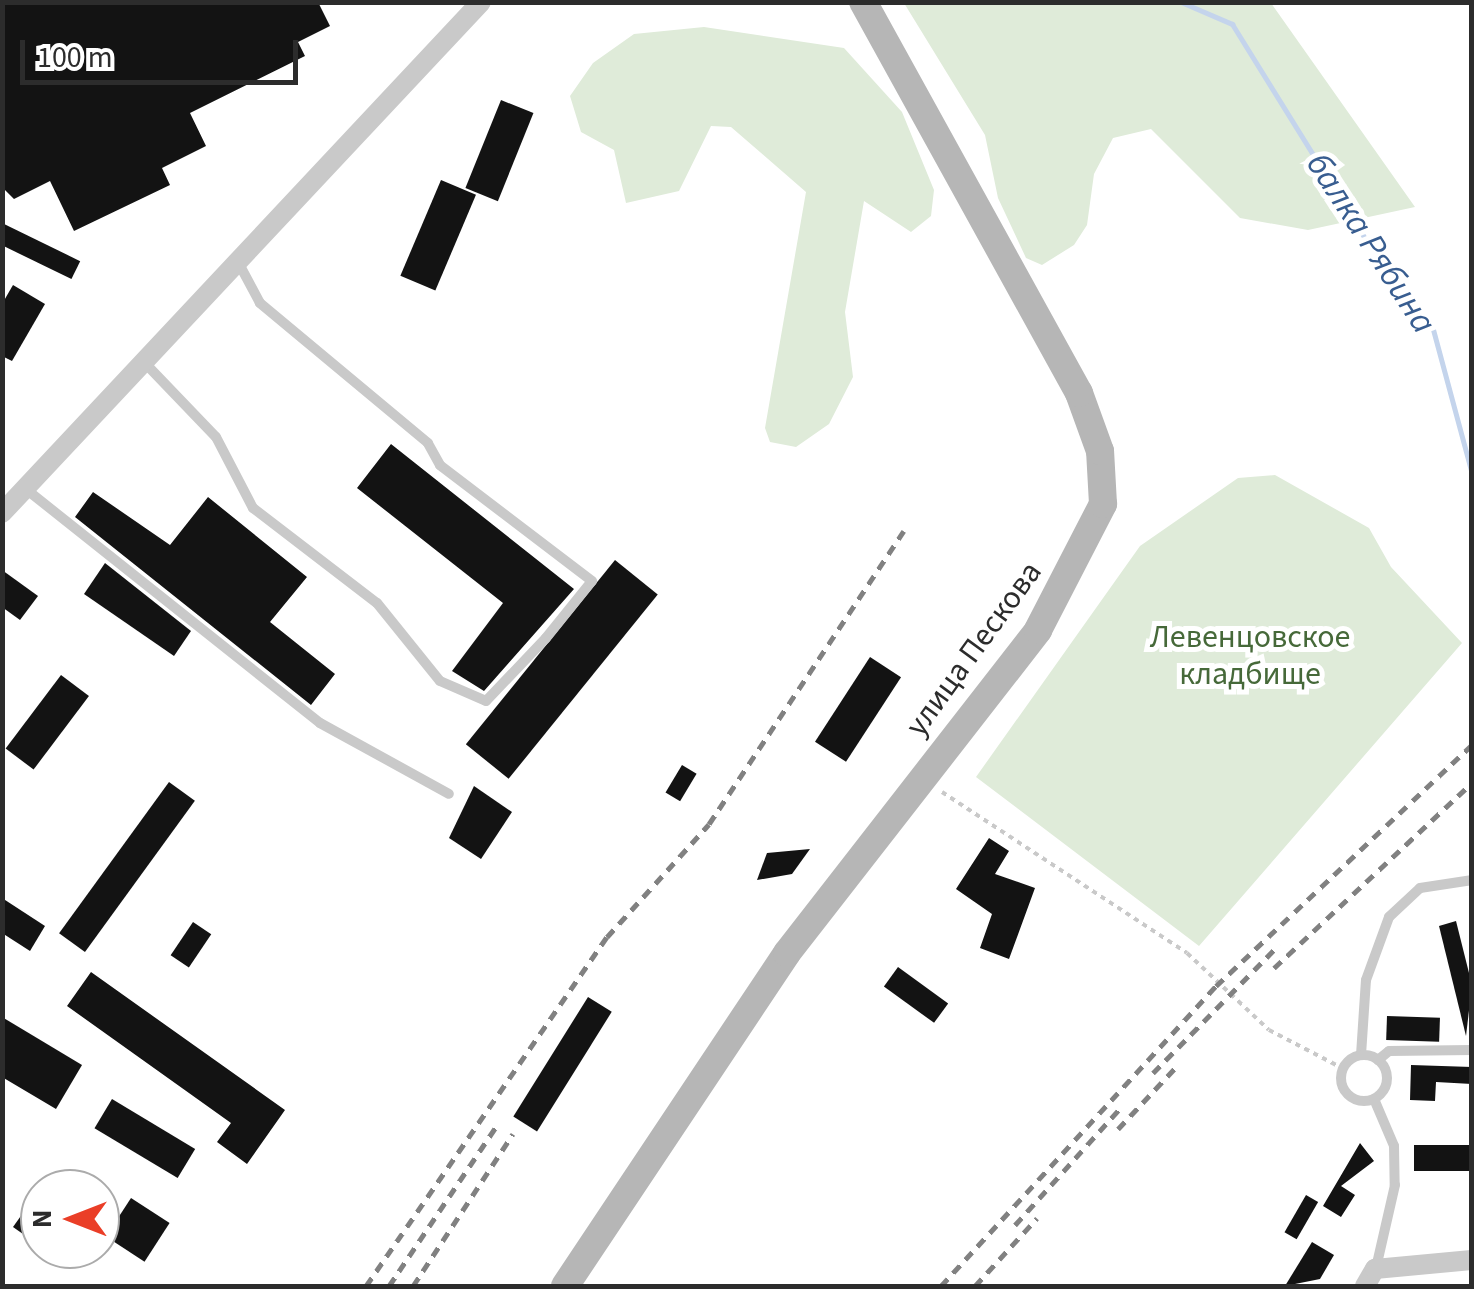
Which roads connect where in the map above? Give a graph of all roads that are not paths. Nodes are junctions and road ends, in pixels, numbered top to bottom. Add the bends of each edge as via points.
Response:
1 (481, 2) edge
2 (863, 2) edge
3 (236, 259) junction
4 (140, 359) junction
5 (21, 486) junction
6 (2, 513) edge
7 (449, 794) dead end
8 (1472, 880) edge
9 (1472, 1050) edge
10 (1361, 1054) junction
11 (1378, 1060) junction
12 (1374, 1098) junction
13 (1472, 1260) edge
14 (1370, 1278) edge
15 (565, 1286) edge

1 - 3 street
2 - 15 street, улица Пескова via 1079,393 1100,451 1104,504 1083,558 788,953
3 - 4 street
3 - 4 lane via 260,304 428,444 440,465 592,581 486,701 440,681 377,603 253,508 216,437
4 - 5 street
5 - 6 street
5 - 7 lane via 320,724
8 - 10 lane via 1420,888 1389,918 1366,980
9 - 11 lane via 1390,1051
10 - 11 lane
10 - 12 lane via 1342,1068 1348,1094
11 - 12 lane via 1387,1076
12 - 14 lane via 1394,1146 1395,1185
13 - 14 street

